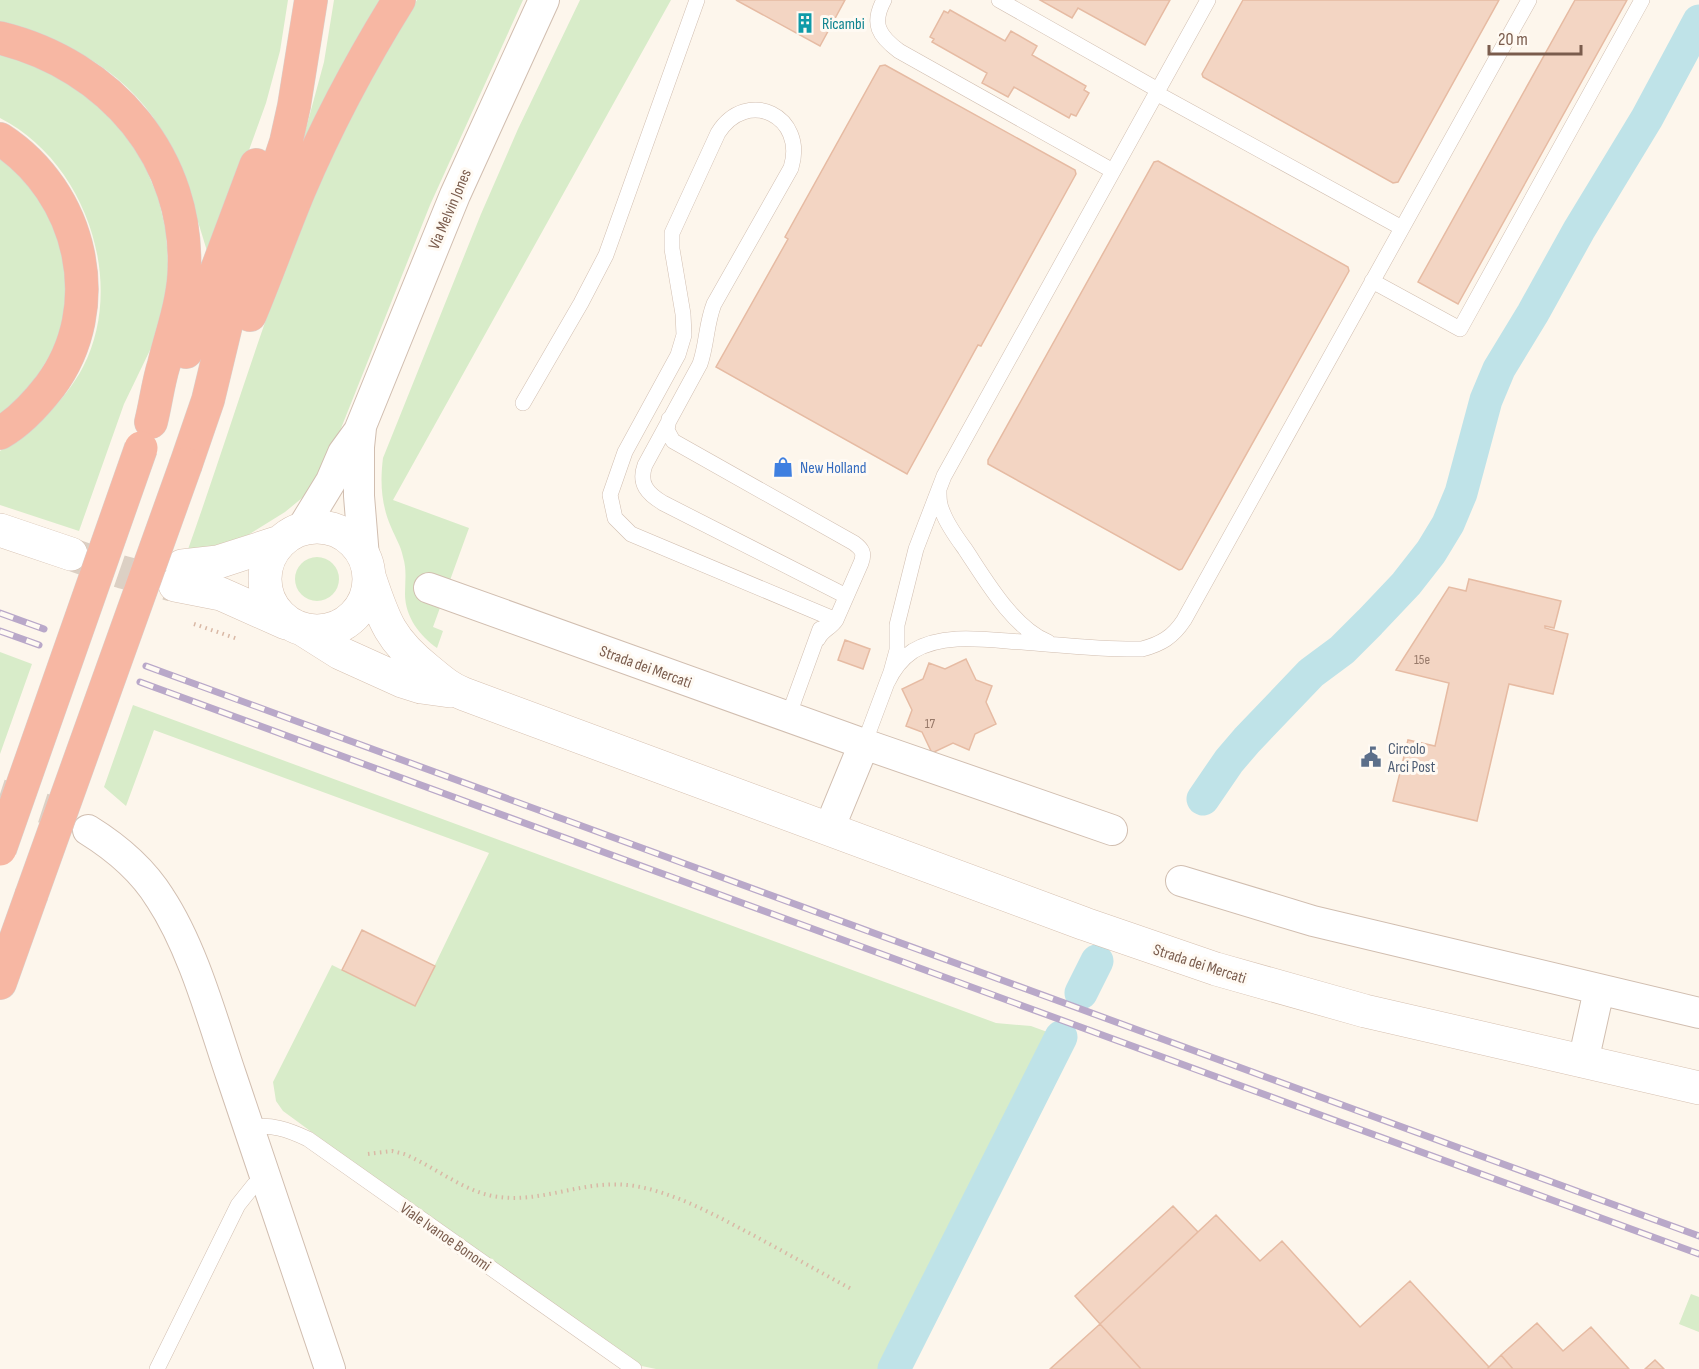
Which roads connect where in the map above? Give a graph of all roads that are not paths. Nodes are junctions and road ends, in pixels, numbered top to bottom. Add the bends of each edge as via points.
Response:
1 (311, 0) edge
2 (399, 0) edge
3 (544, 0) edge
4 (697, 0) edge
5 (884, 0) edge
6 (999, 0) edge
7 (1208, 0) edge
8 (1528, 0) edge
9 (1642, 0) edge
10 (0, 38) edge
11 (301, 55) junction
12 (1157, 91) junction
13 (0, 139) edge
14 (1113, 171) junction
15 (1402, 228) junction
16 (1372, 281) junction
17 (208, 400) junction
18 (523, 403) dead end
19 (669, 419) junction
20 (363, 423) junction
21 (0, 433) edge
22 (146, 435) junction
23 (944, 476) junction
24 (0, 530) edge
25 (290, 536) junction
26 (71, 554) tunnel mouth
27 (367, 566) junction
28 (429, 588) dead end
29 (846, 596) junction
30 (809, 609) junction
31 (836, 620) junction
32 (298, 627) junction
33 (819, 639) junction
34 (1065, 645) junction
35 (887, 683) junction
36 (464, 694) junction
37 (788, 717) junction
38 (864, 744) junction
39 (828, 829) junction
40 (88, 830) tunnel mouth
41 (1112, 830) dead end
42 (0, 849) edge
43 (1181, 881) dead end
44 (0, 983) edge
45 (1599, 990) junction
46 (1699, 1013) edge
47 (1583, 1062) junction
48 (1699, 1088) edge
49 (249, 1128) junction
50 (266, 1180) junction
51 (157, 1369) edge
52 (330, 1369) edge
53 (634, 1369) edge

1 - 11 highway
2 - 17 highway via 318,149 247,323
3 - 20 street, Via Melvin Jones via 455,195
4 - 18 lane via 606,255
5 - 14 lane via 876,19 886,40 899,51
6 - 12 lane
7 - 12 lane
8 - 15 lane
9 - 16 lane via 1460,329
10 - 22 highway via 45,52 102,88 136,123 167,178 179,218 184,273 179,308
11 - 17 highway via 286,142 228,317
11 - 22 highway via 188,348
12 - 14 lane
12 - 15 lane
13 - 21 highway via 21,155 54,192 78,249 83,282 81,313 65,363 33,406
14 - 23 lane
15 - 16 lane
16 - 34 lane via 1179,628 1163,642 1142,649
17 - 44 highway, bridge
19 - 29 lane via 667,433 673,441 860,547 863,559
19 - 29 lane via 642,472 643,484 650,494
19 - 30 lane via 700,364 714,304 791,168 795,156 790,130 771,113 746,110 724,123 676,225 671,242 684,335 678,355 625,452 611,488 610,503 615,518 631,534
20 - 25 street, Via Melvin Jones via 343,453 331,481
20 - 27 street, Via Melvin Jones via 359,439 359,496
22 - 42 highway, bridge
23 - 34 lane via 939,490 942,513 977,568 1028,630 1046,641
23 - 35 lane via 915,549 897,625 897,650
24 - 26 street
25 - 27 street, Strada dei Mercati via 313,527 337,531 357,546
25 - 32 street, Strada dei Mercati via 267,563 265,588 275,611
25 - 32 street, Strada dei Mercati via 178,576
27 - 32 street, Strada dei Mercati via 366,596 350,620 332,629 312,631
27 - 36 street, Strada dei Mercati via 386,621 403,648 442,682
28 - 37 street, Strada dei Mercati
29 - 31 lane
30 - 31 lane
30 - 33 lane via 820,621
31 - 33 lane
32 - 36 street, Strada dei Mercati via 340,653 402,681
33 - 37 lane
34 - 35 lane via 939,642 908,655
35 - 38 lane
36 - 39 street, Strada dei Mercati
37 - 38 street, Strada dei Mercati
38 - 39 street
38 - 41 street, Strada dei Mercati
39 - 47 street, Strada dei Mercati via 1216,969 1365,1011
40 - 49 street via 132,863 168,912 207,1005
43 - 45 street via 1313,921
45 - 46 street
45 - 47 street
47 - 48 street, Strada dei Mercati
49 - 50 street
49 - 53 lane, Viale Ivanoe Bonomi via 285,1130 308,1139
50 - 51 lane via 254,1185 238,1205
50 - 52 street

